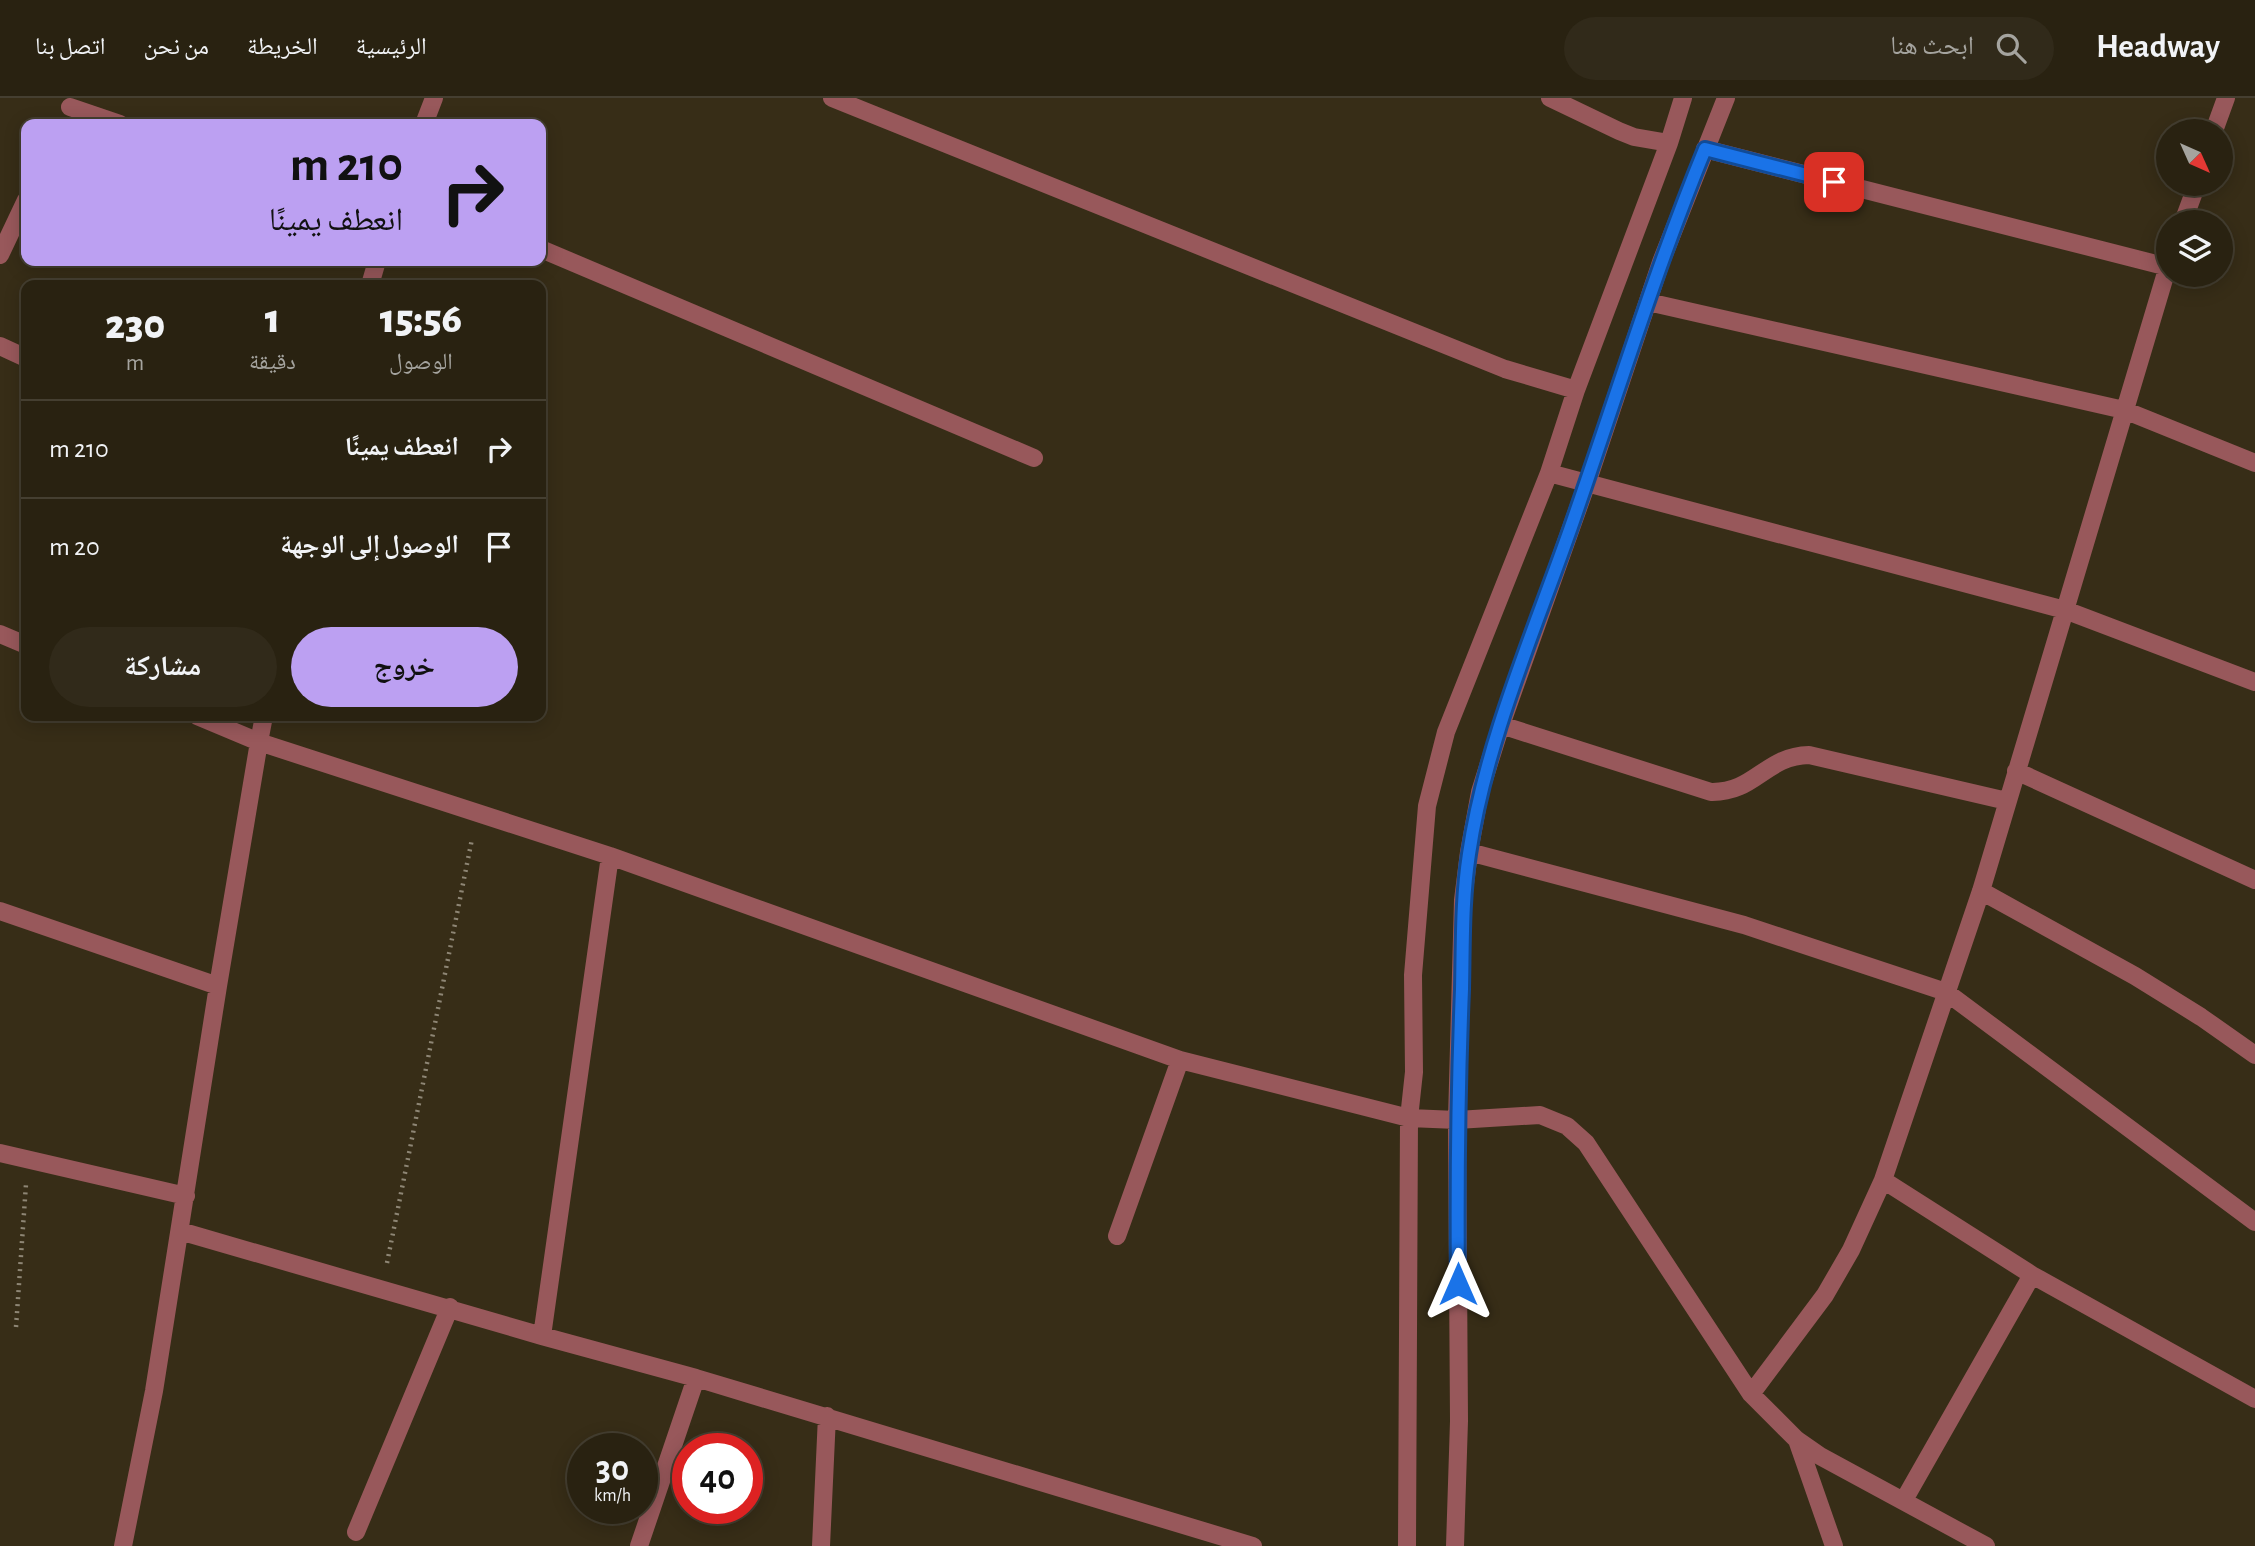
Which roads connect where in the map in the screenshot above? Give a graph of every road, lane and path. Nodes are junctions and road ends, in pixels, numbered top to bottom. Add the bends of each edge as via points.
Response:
1 (433, 98) edge
2 (832, 98) edge
3 (1550, 98) edge
4 (1683, 98) edge
5 (1726, 98) edge
6 (2226, 98) edge
7 (73, 102) edge
8 (867, 105) edge
9 (64, 119) edge
10 (109, 119) edge
11 (426, 119) edge
12 (2218, 119) edge
13 (1668, 143) junction
14 (1705, 149) junction
15 (21, 211) edge
16 (546, 251) edge
17 (0, 255) edge
18 (2156, 264) edge
19 (2162, 287) edge
20 (1648, 302) junction
21 (0, 346) edge
22 (21, 356) edge
23 (1576, 390) junction
24 (2124, 410) junction
25 (1034, 458) dead end
26 (2255, 463) edge
27 (1549, 473) junction
28 (1587, 483) junction
29 (2065, 610) junction
30 (0, 634) edge
31 (21, 643) edge
32 (2255, 682) edge
33 (209, 721) edge
34 (263, 721) edge
35 (1500, 726) junction
36 (259, 742) junction
37 (2016, 771) junction
38 (2007, 801) junction
39 (477, 814) junction
40 (1469, 852) junction
41 (610, 856) junction
42 (2255, 880) edge
43 (1980, 891) junction
44 (0, 911) edge
45 (218, 986) junction
46 (1946, 992) junction
47 (2255, 1055) edge
48 (1180, 1060) junction
49 (1409, 1118) junction
50 (1457, 1120) junction
51 (0, 1153) edge
52 (27, 1159) junction
53 (1883, 1180) junction
54 (186, 1196) junction
55 (2255, 1222) edge
56 (180, 1231) junction
57 (1117, 1236) dead end
58 (2032, 1275) junction
59 (382, 1289) junction
60 (450, 1307) junction
61 (16, 1326) dead end
62 (542, 1336) junction
63 (696, 1378) junction
64 (1751, 1394) junction
65 (2255, 1399) edge
66 (827, 1416) junction
67 (1797, 1440) junction
68 (1904, 1500) junction
69 (356, 1532) dead end
70 (122, 1546) edge
71 (639, 1546) edge
72 (821, 1546) edge
73 (1253, 1546) edge
74 (1407, 1546) edge
75 (1455, 1546) edge
76 (1834, 1546) edge
77 (1986, 1546) edge

1 - 11 street
2 - 8 street
3 - 13 street via 1634,137
4 - 13 street
5 - 14 street
6 - 12 street
7 - 9 street
7 - 10 street
8 - 23 street via 1506,369
13 - 23 street
14 - 18 street
14 - 20 street
15 - 17 street
16 - 25 street
19 - 24 street
20 - 24 street
20 - 28 street
21 - 22 street
23 - 27 street
24 - 26 street
24 - 29 street
27 - 28 street
27 - 49 street via 1446,732 1427,806 1413,975 1414,1072
28 - 29 street
28 - 35 street
29 - 32 street
29 - 37 street
30 - 31 street
33 - 36 street
34 - 36 street
35 - 38 street via 1711,792 1736,789 1778,761 1809,755
35 - 40 street via 1480,792
36 - 39 street
36 - 45 street
37 - 38 street
37 - 42 street
38 - 43 street
39 - 41 street
39 - 59 path
40 - 46 street via 1744,925
40 - 50 street via 1463,900
41 - 48 street
41 - 62 street
43 - 46 street
43 - 47 street via 2135,976
44 - 45 street
45 - 54 street
46 - 53 street
46 - 55 street
48 - 49 street
48 - 57 street
49 - 50 street
49 - 74 street
50 - 64 street via 1540,1115 1567,1126 1586,1143
50 - 75 street
51 - 52 street
52 - 54 street
52 - 61 path
53 - 58 street
53 - 64 street via 1825,1295
54 - 56 street
56 - 59 street
56 - 70 street
58 - 65 street
58 - 68 street
59 - 60 street
60 - 62 street
60 - 69 street
62 - 63 street
63 - 66 street
63 - 71 street
64 - 67 street
66 - 72 street
66 - 73 street
67 - 68 street
67 - 76 street
68 - 77 street

